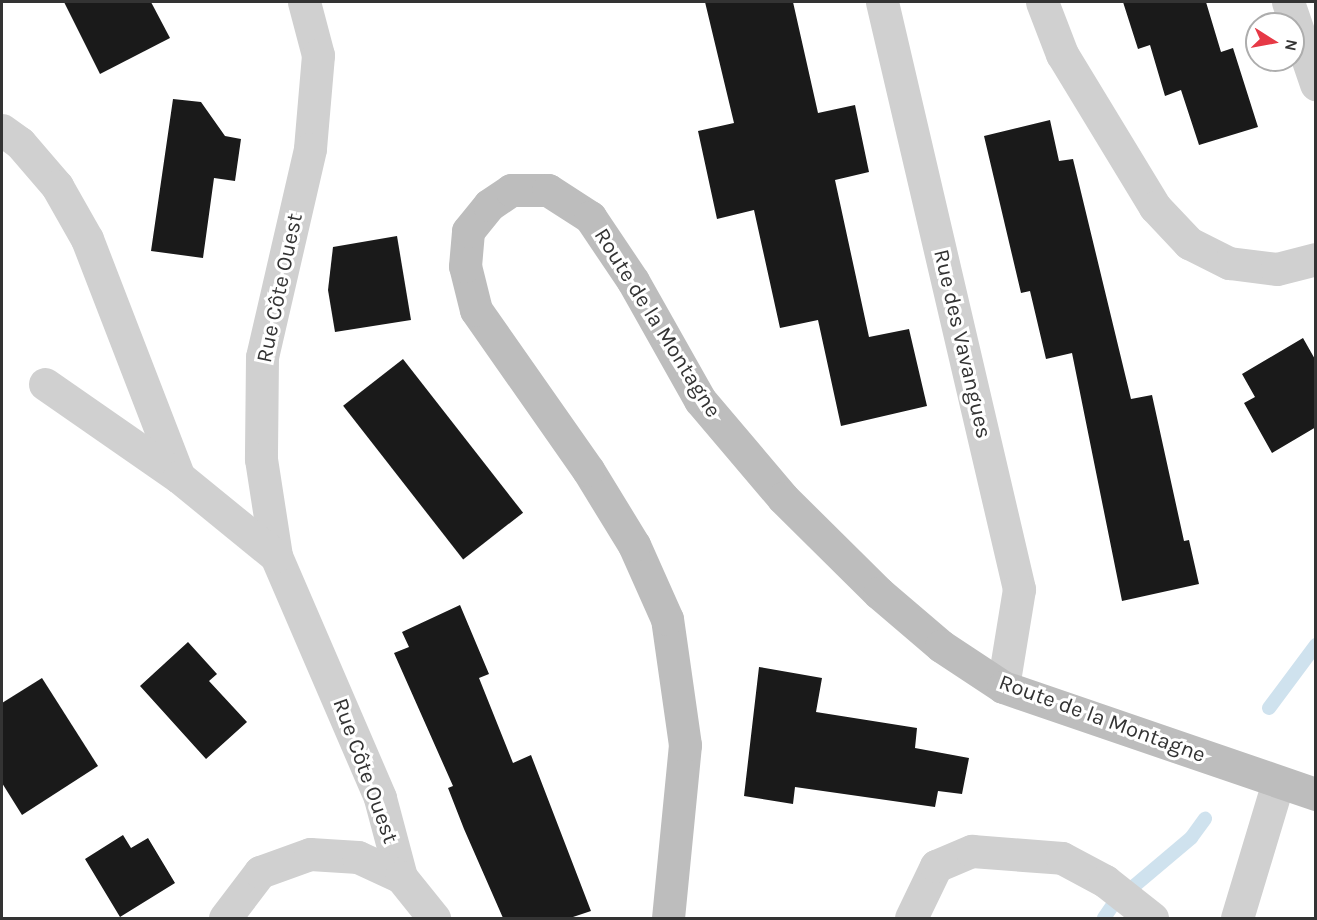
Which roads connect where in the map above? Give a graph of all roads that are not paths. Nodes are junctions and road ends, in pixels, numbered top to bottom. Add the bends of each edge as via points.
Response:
1 (304, 2) edge
2 (882, 2) edge
3 (1042, 2) edge
4 (1288, 2) edge
5 (1316, 84) edge
6 (2, 130) edge
7 (1316, 259) edge
8 (45, 384) dead end
9 (179, 477) junction
10 (276, 556) junction
11 (1003, 687) junction
12 (1278, 782) junction
13 (1316, 794) edge
14 (401, 877) junction
15 (225, 918) edge
16 (434, 918) edge
17 (668, 918) edge
18 (911, 918) edge
19 (1152, 918) edge
20 (1237, 918) edge

1 - 10 street, Rue Côte Ouest via 318,55 310,149 262,357 261,459
2 - 11 street, Rue des Vavangues via 1019,589
3 - 7 street via 1062,54 1155,207 1189,243 1229,263 1277,270
4 - 5 street
6 - 9 street via 20,143 57,186 87,239
8 - 9 street
9 - 10 street
10 - 14 street, Rue Côte Ouest via 376,788
11 - 12 main road, Route de la Montagne
11 - 17 main road, Route de la Montagne via 941,646 897,609 783,498 700,400 633,281 590,217 548,189 511,190 489,205 468,231 465,266 476,310 588,470 634,545 667,619 685,745
12 - 13 main road, Route de la Montagne
12 - 20 street
14 - 15 street via 358,857 310,854 260,872
14 - 16 street
18 - 19 street via 936,866 972,850 1062,858 1105,881

